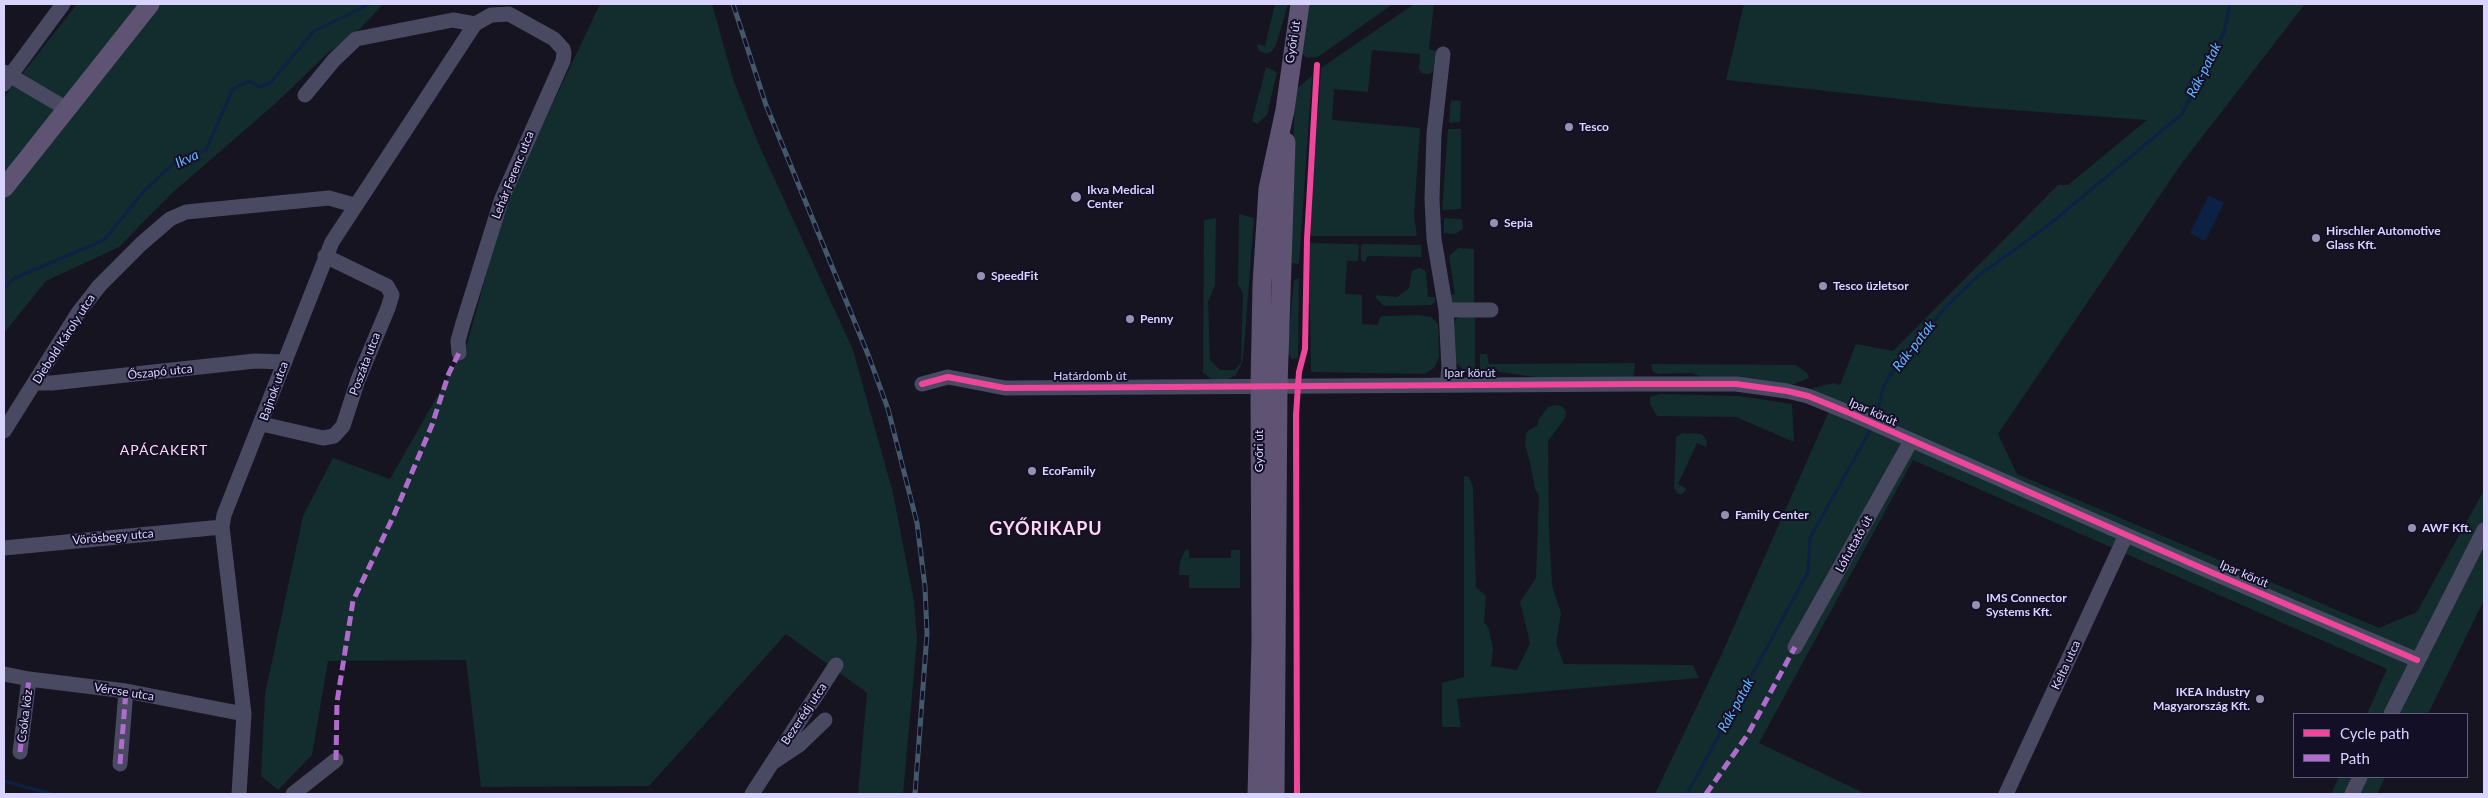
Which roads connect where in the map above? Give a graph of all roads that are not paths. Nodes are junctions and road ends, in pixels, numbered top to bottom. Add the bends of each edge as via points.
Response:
1 (63, 4) edge
2 (150, 4) edge
3 (1300, 4) edge
4 (475, 24) junction
5 (1443, 54) dead end
6 (6, 77) edge
7 (305, 95) dead end
8 (67, 109) junction
9 (4, 188) edge
10 (354, 205) junction
11 (325, 256) junction
12 (1446, 310) junction
13 (1491, 310) dead end
14 (459, 353) dead end
15 (285, 362) junction
16 (35, 383) junction
17 (922, 384) dead end
18 (1447, 384) junction
19 (1269, 386) junction
20 (262, 424) junction
21 (4, 431) edge
22 (1911, 440) junction
23 (222, 527) junction
24 (2484, 530) edge
25 (2126, 535) junction
26 (4, 548) edge
27 (1795, 647) dead end
28 (2417, 660) junction
29 (836, 665) dead end
30 (4, 674) edge
31 (29, 679) junction
32 (126, 691) junction
33 (2391, 713) edge
34 (244, 714) junction
35 (825, 720) dead end
36 (20, 752) dead end
37 (336, 760) dead end
38 (120, 764) dead end
39 (772, 764) junction
40 (2360, 778) edge
41 (243, 793) edge
42 (293, 794) edge
43 (752, 794) edge
44 (1257, 794) edge
45 (1275, 794) edge
46 (2006, 794) edge
47 (2352, 794) edge

1 - 6 street
2 - 8 main road
3 - 19 main road, Győri út via 1268,189
4 - 7 street via 453,20 356,40 334,60
4 - 10 street, Bajnok utca
4 - 14 street, Lehár Ferenc utca via 491,14 509,14 560,44 563,60 502,198 476,276 458,341
5 - 12 street via 1434,134 1432,199 1434,239
6 - 8 street
8 - 9 main road
10 - 11 street, Bajnok utca
10 - 16 street, Diebold Károly utca via 329,198 186,212 170,219 100,285 78,313
11 - 15 street, Bajnok utca
11 - 20 street, Poszáta utca via 387,286 392,295 388,308 343,426 334,436 324,438
12 - 13 street
12 - 18 street
15 - 16 street, Őszapó utca via 255,362
15 - 20 street, Bajnok utca
16 - 21 street, Diebold Károly utca
17 - 19 street, Határdomb út via 948,377 1005,388
18 - 19 street, Ipar körút
18 - 22 street, Ipar körút via 1736,384 1808,396
19 - 44 main road, Győri út
19 - 45 main road, Győri út
20 - 23 street, Bajnok utca via 229,501
22 - 25 street, Ipar körút
22 - 27 street, Lófuttató út
23 - 26 street, Vörösbegy utca
23 - 34 street, Bajnok utca
24 - 28 street
25 - 28 street, Ipar körút
25 - 46 street, Kelta utca
28 - 33 street
29 - 39 street, Bezerédj utca
30 - 31 street, Vércse utca
31 - 32 street, Vércse utca
31 - 36 street, Csóka köz
32 - 34 street, Vércse utca
32 - 38 street
34 - 41 street, Bajnok utca
35 - 39 street, Bezerédj utca
37 - 42 street
39 - 43 street, Bezerédj utca
40 - 47 street

